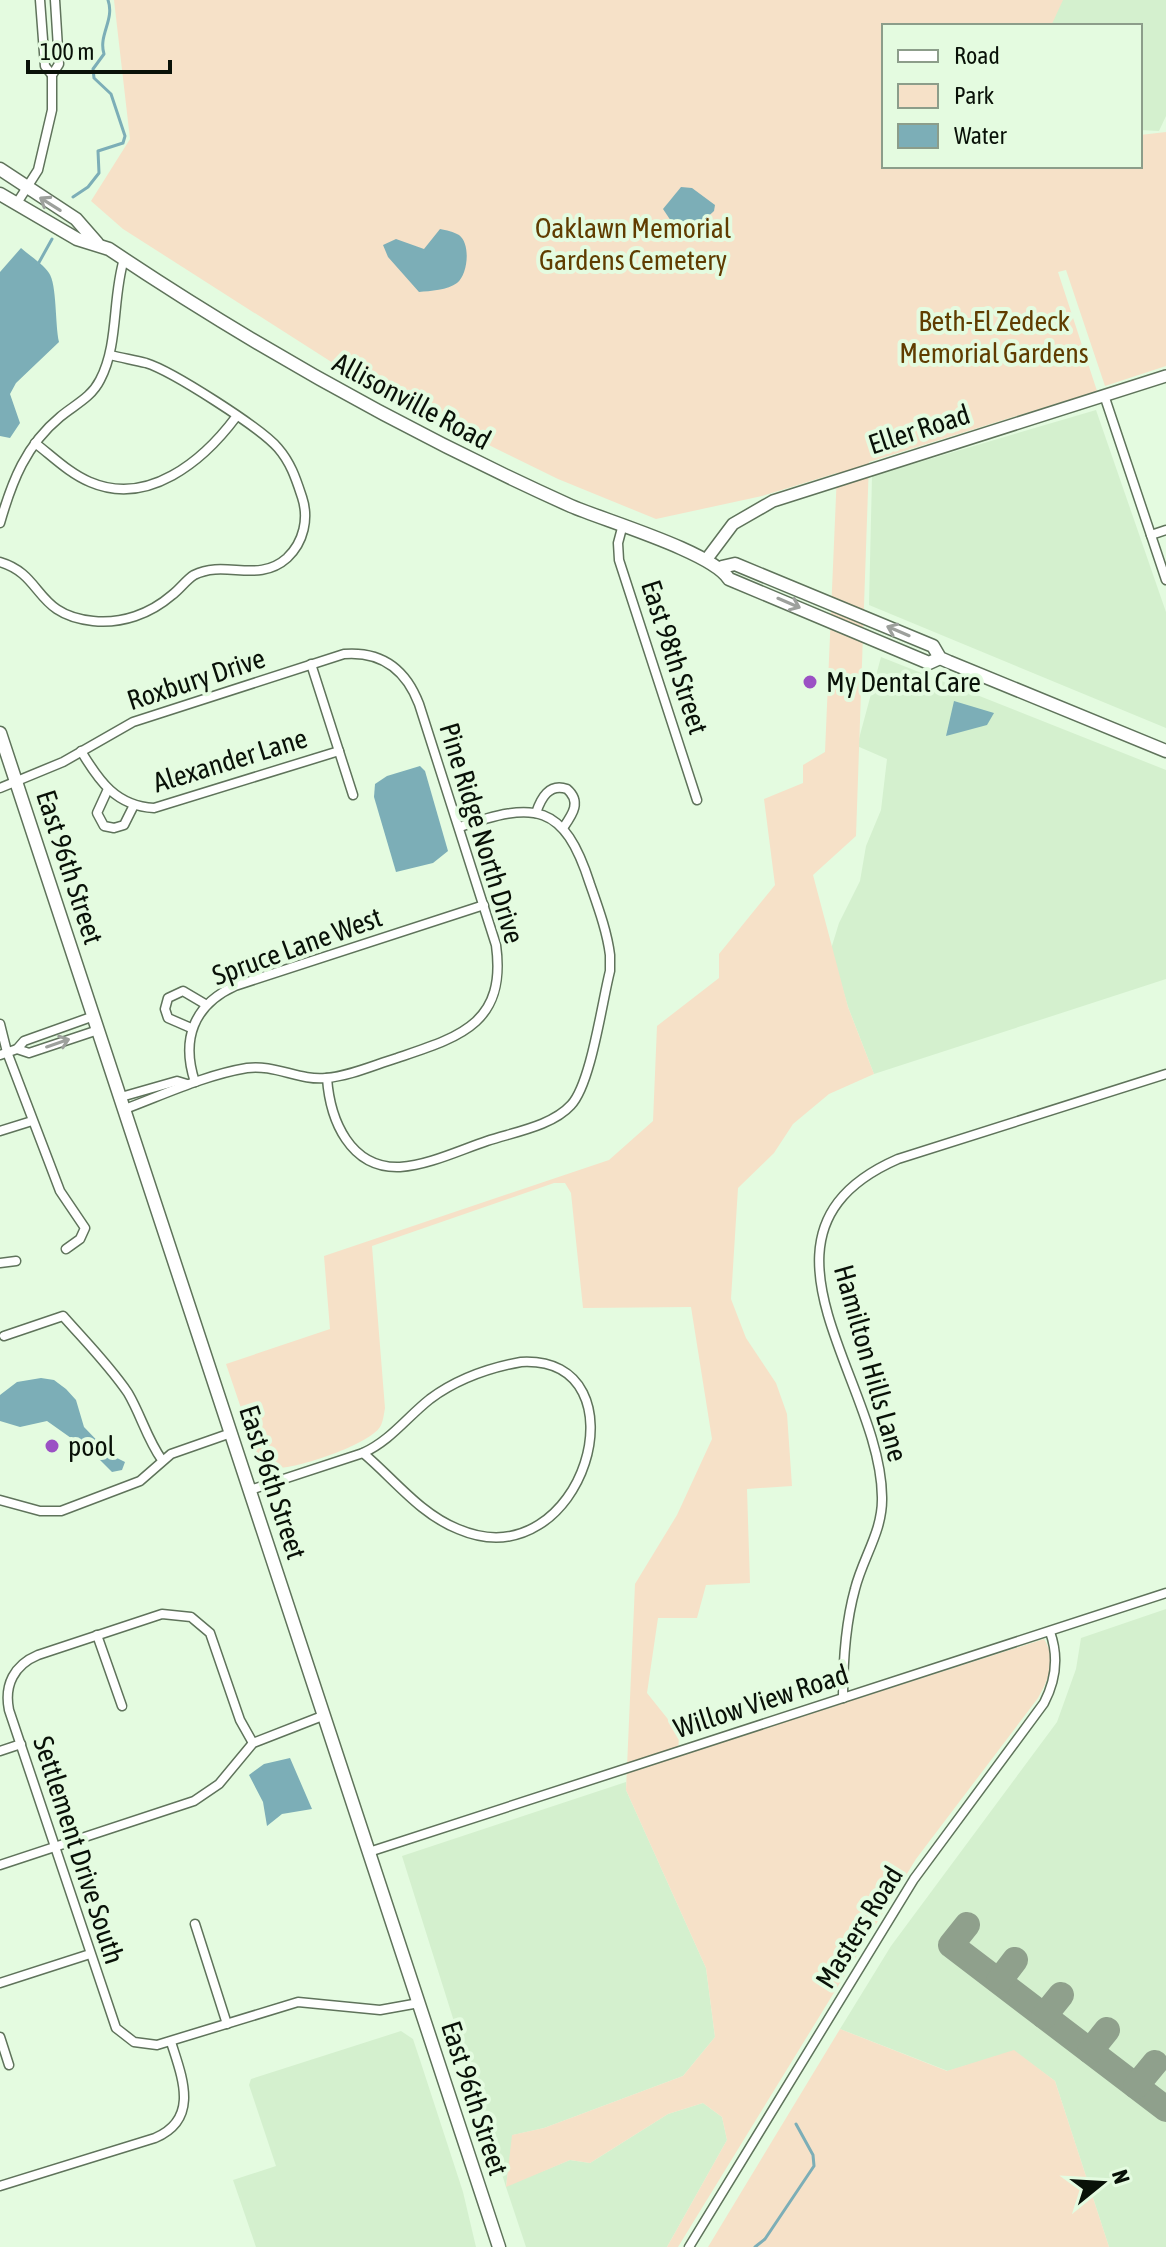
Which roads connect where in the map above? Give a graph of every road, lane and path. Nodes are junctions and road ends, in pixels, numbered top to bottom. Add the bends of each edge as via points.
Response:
1 (40, 0) edge
2 (55, 0) edge
3 (52, 75) junction
4 (0, 169) edge
5 (26, 189) junction
6 (0, 194) edge
7 (17, 203) junction
8 (97, 243) junction
9 (124, 259) junction
10 (110, 355) junction
11 (1166, 376) edge
12 (1104, 395) junction
13 (236, 417) junction
14 (35, 443) junction
15 (0, 523) edge
16 (622, 528) junction
17 (1166, 530) edge
18 (1151, 535) junction
19 (706, 560) junction
20 (0, 562) edge
21 (1166, 580) edge
22 (311, 664) junction
23 (398, 669) joint
24 (0, 733) edge
25 (81, 751) junction
26 (339, 751) junction
27 (1166, 751) edge
28 (16, 782) junction
29 (0, 788) edge
30 (108, 789) junction
31 (353, 795) dead end
32 (697, 800) dead end
33 (134, 805) junction
34 (536, 813) junction
35 (460, 827) junction
36 (563, 828) junction
37 (484, 905) junction
38 (205, 1004) junction
39 (94, 1016) junction
40 (0, 1024) edge
41 (191, 1028) junction
42 (98, 1030) junction
43 (17, 1049) junction
44 (3, 1054) edge
45 (1166, 1074) edge
46 (327, 1078) junction
47 (191, 1083) junction
48 (123, 1103) junction
49 (32, 1121) junction
50 (0, 1131) edge
51 (66, 1249) dead end
52 (16, 1261) dead end
53 (0, 1263) edge
54 (4, 1336) dead end
55 (231, 1433) junction
56 (363, 1453) junction
57 (162, 1460) junction
58 (250, 1490) junction
59 (0, 1500) edge
60 (1166, 1593) edge
61 (1050, 1632) junction
62 (97, 1635) junction
63 (843, 1698) junction
64 (122, 1706) dead end
65 (325, 1715) junction
66 (253, 1743) junction
67 (21, 1744) junction
68 (0, 1751) edge
69 (55, 1847) junction
70 (369, 1852) junction
71 (0, 1865) edge
72 (195, 1924) dead end
73 (90, 1954) junction
74 (0, 1983) edge
75 (419, 2003) junction
76 (227, 2024) junction
77 (0, 2037) edge
78 (171, 2042) junction
79 (9, 2065) dead end
80 (0, 2186) edge
81 (499, 2247) edge
82 (689, 2247) edge

1 - 3 street via 45,66
2 - 3 street via 59,64
3 - 5 street via 48,132 38,170
4 - 5 main road, Allisonville Road
5 - 7 street
8 -> 5 main road, Allisonville Road via 76,219
6 - 7 main road, Allisonville Road
7 - 8 main road, Allisonville Road via 77,239
8 - 9 main road, Allisonville Road
9 - 10 street
9 - 16 main road, Allisonville Road via 402,427
10 - 13 street via 159,369
10 - 14 street via 99,383
11 - 12 street, Eller Road
12 - 18 street
12 - 19 street, Eller Road via 773,501 733,524
13 - 14 street via 214,444 174,477 150,485 93,484
13 - 20 street via 285,457 304,502 303,533 295,550 278,564 253,573 204,571 164,602 126,619 96,621 54,610 20,570
14 - 15 street via 15,475
16 - 19 main road, Allisonville Road
16 - 32 street, East 98th Street via 619,560
17 - 18 street
18 - 21 street
19 - 27 main road, Allisonville Road via 722,567 735,564 896,630 933,646 940,658
22 - 23 street, Roxbury Drive via 358,653
22 - 25 street, Roxbury Drive via 133,722
22 - 26 street
23 - 35 street, Pine Ridge North Drive via 419,704
24 - 28 main road, East 96th Street
25 - 28 street, Roxbury Drive
25 - 30 street, Alexander Lane
26 - 31 street
26 - 33 street, Alexander Lane via 176,804
28 - 29 street, Roxbury Drive
28 - 39 main road, East 96th Street
30 - 33 street, Alexander Lane
30 - 33 street, Alexander Lane via 97,813 104,826 124,825
34 - 35 street via 509,812
34 - 36 street
34 - 36 street via 547,792 567,789 575,808
35 - 37 street, Pine Ridge North Drive
36 - 46 street via 578,847 609,941 610,971 578,1096 560,1115 417,1164 383,1166 352,1149 343,1136
37 - 38 street, Spruce Lane West via 235,986
37 - 46 street, Pine Ridge North Drive via 499,970 484,1015 458,1037
38 - 41 street, Spruce Lane West
38 - 41 street via 183,991 168,998 168,1018
39 - 42 main road, East 96th Street
39 - 43 street via 24,1041
40 - 44 street
41 - 47 street
43 -> 42 street via 29,1053
42 - 48 main road, East 96th Street
43 - 44 street
44 - 49 street
45 - 63 street, Hamilton Hills Lane via 873,1170 847,1191 826,1222 818,1246 820,1284 873,1448 883,1500 882,1519 847,1621
46 - 47 street via 250,1068
47 - 48 street via 177,1081
48 - 55 main road, East 96th Street
49 - 50 street
49 - 51 street via 60,1191 83,1223 82,1236
52 - 53 street
54 - 57 street via 63,1316 130,1397
55 - 57 street
55 - 58 main road, East 96th Street
56 - 56 street via 389,1439 452,1384 496,1367 530,1362 557,1366 577,1379 589,1408 588,1453 571,1494 546,1522 515,1534 489,1537 448,1525
56 - 58 street
57 - 59 street via 134,1484 61,1511
58 - 65 main road, East 96th Street
60 - 61 street, Willow View Road
61 - 63 street, Willow View Road
61 - 82 street, Masters Road via 1056,1663 1044,1703 914,1879
62 - 64 street
62 - 66 street via 166,1613 185,1614 201,1623 215,1643
62 - 67 street, Settlement Drive South via 35,1656 15,1672 7,1696
63 - 70 street, Willow View Road
65 - 66 street
65 - 70 main road, East 96th Street
66 - 69 street via 201,1797
67 - 68 street
67 - 69 street, Settlement Drive South
69 - 71 street
69 - 73 street, Settlement Drive South
70 - 75 main road, East 96th Street
72 - 76 street
73 - 74 street
73 - 78 street, Settlement Drive South via 110,2016 126,2036 148,2045
75 - 76 street via 380,2010 298,2002
75 - 81 main road, East 96th Street
76 - 78 street
77 - 79 street
78 - 80 street via 186,2094 184,2112 170,2130

